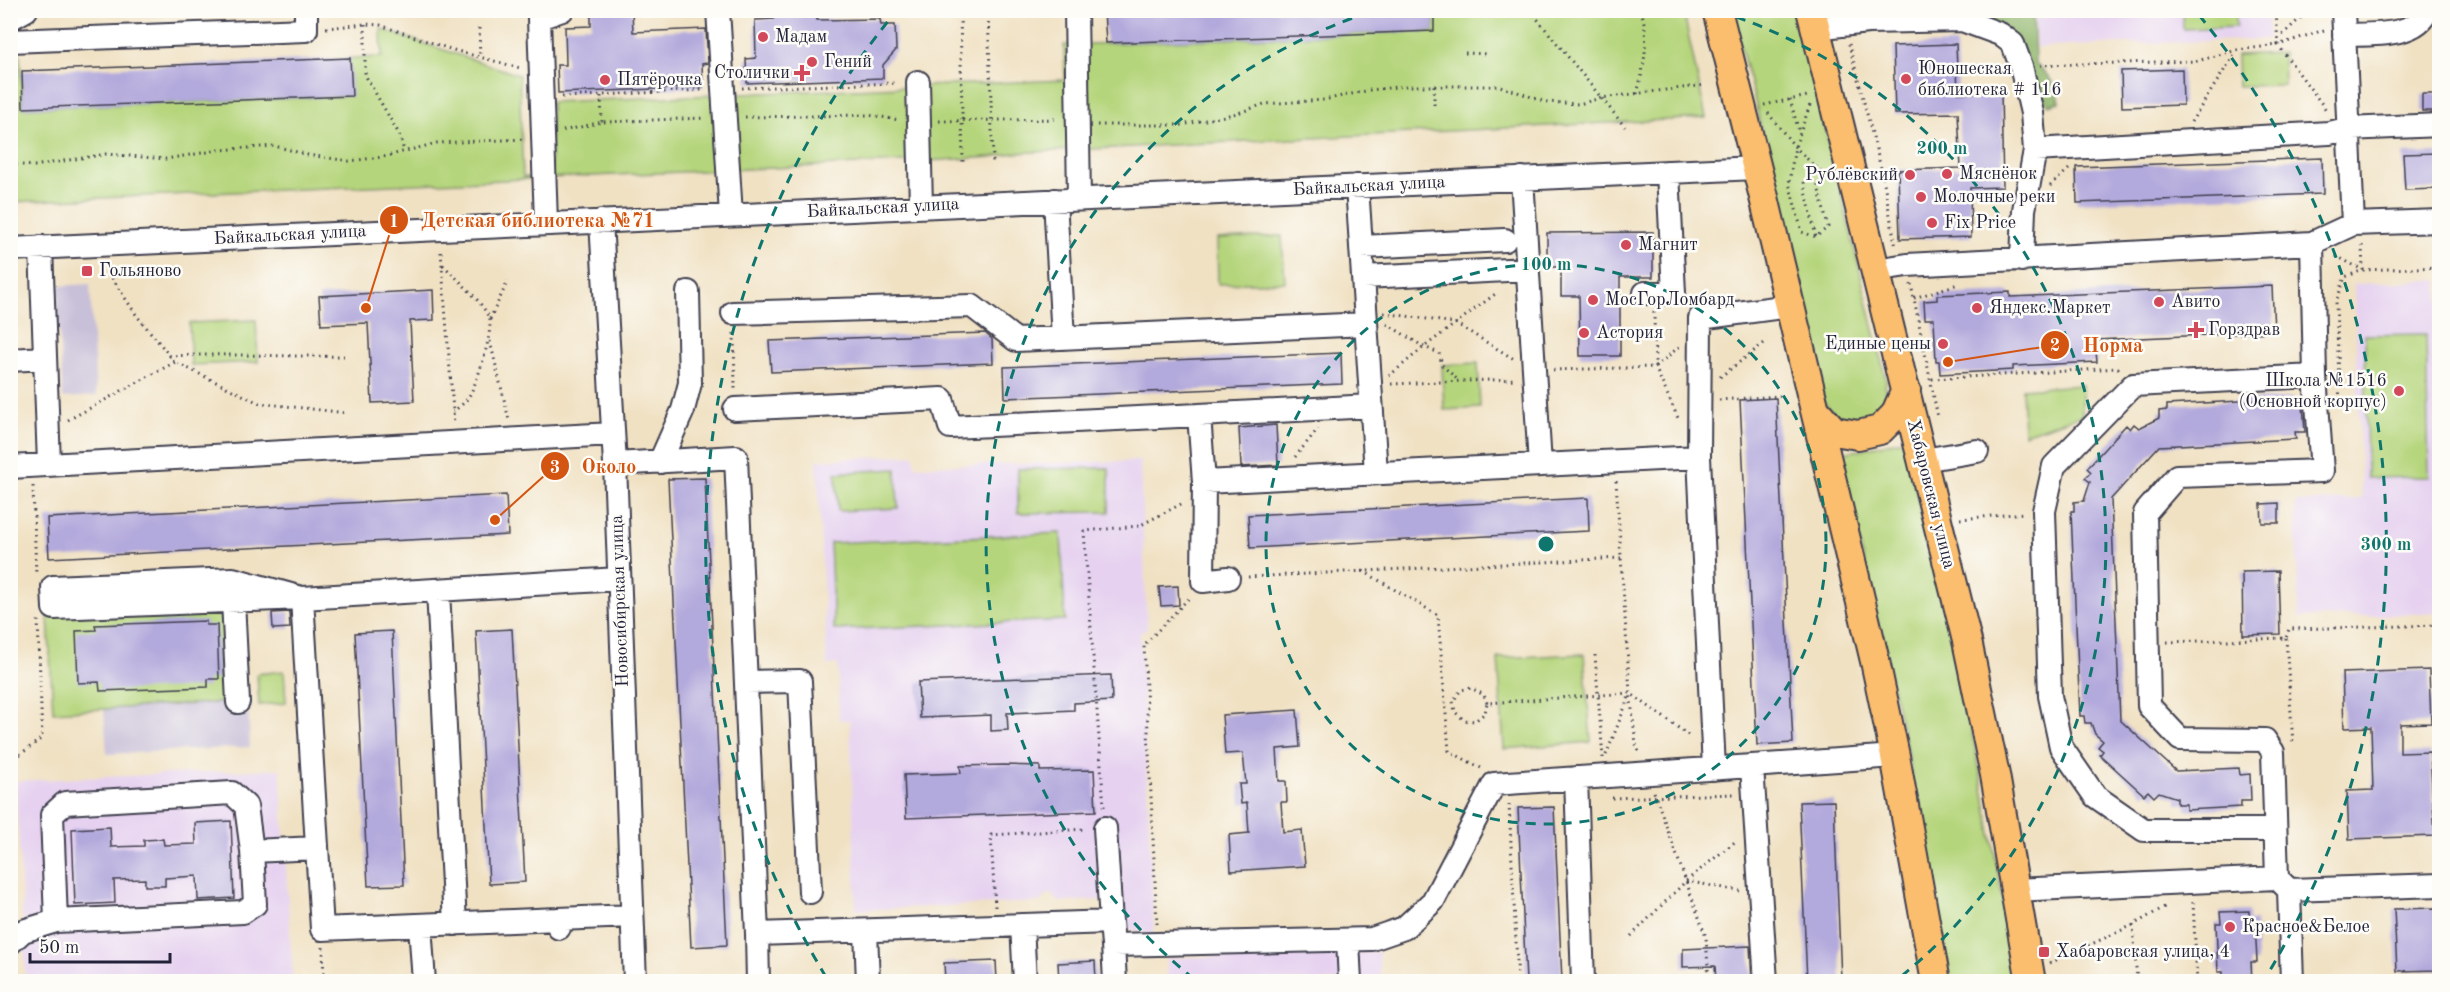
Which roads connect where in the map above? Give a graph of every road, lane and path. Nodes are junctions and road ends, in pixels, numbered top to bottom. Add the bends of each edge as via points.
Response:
1 (26, 10) edge
2 (562, 10) edge
3 (718, 10) edge
4 (960, 10) edge
5 (988, 10) edge
6 (1076, 10) edge
7 (1530, 10) edge
8 (1641, 10) edge
9 (1717, 10) edge
10 (2276, 10) edge
11 (2309, 10) edge
12 (2427, 10) edge
13 (537, 14) edge
14 (1932, 15) edge
15 (10, 19) edge
16 (1813, 19) edge
17 (306, 20) edge
18 (2343, 23) edge
19 (365, 24) junction
20 (479, 28) dead end
21 (2278, 39) junction
22 (10, 40) edge
23 (2278, 45) junction
24 (2237, 50) junction
25 (1465, 53) dead end
26 (1489, 54) dead end
27 (480, 58) junction
28 (2021, 66) junction
29 (540, 73) junction
30 (918, 82) dead end
31 (1434, 85) junction
32 (1706, 85) dead end
33 (1637, 94) junction
34 (601, 96) dead end
35 (1601, 99) junction
36 (1790, 99) junction
37 (1434, 105) dead end
38 (1762, 105) junction
39 (1756, 106) dead end
40 (725, 117) junction
41 (962, 119) junction
42 (992, 119) junction
43 (1079, 120) junction
44 (602, 122) junction
45 (920, 123) junction
46 (2439, 125) edge
47 (1625, 128) dead end
48 (2345, 130) junction
49 (1800, 133) junction
50 (544, 137) junction
51 (2178, 141) junction
52 (1795, 147) junction
53 (2093, 147) junction
54 (2036, 150) junction
55 (404, 151) junction
56 (993, 162) dead end
57 (963, 163) dead end
58 (10, 164) edge
59 (1756, 168) junction
60 (1668, 172) junction
61 (1522, 178) junction
62 (1804, 182) dead end
63 (1817, 182) dead end
64 (1831, 183) dead end
65 (1357, 186) junction
66 (2050, 186) dead end
67 (1079, 199) junction
68 (1055, 200) junction
69 (921, 206) junction
70 (731, 215) junction
71 (2439, 220) edge
72 (601, 221) junction
73 (546, 224) junction
74 (2358, 231) junction
75 (1816, 237) junction
76 (1505, 240) dead end
77 (2312, 243) junction
78 (41, 247) junction
79 (1361, 247) junction
80 (10, 249) edge
81 (441, 252) dead end
82 (2022, 260) junction
83 (442, 265) junction
84 (2439, 267) edge
85 (1528, 269) junction
86 (1875, 270) junction
87 (2363, 270) junction
88 (1363, 277) junction
89 (112, 278) dead end
90 (508, 281) dead end
91 (688, 292) dead end
92 (1649, 293) joint
93 (1790, 306) junction
94 (733, 313) joint
95 (1365, 317) junction
96 (490, 319) junction
97 (1700, 331) junction
98 (1063, 338) junction
99 (490, 340) junction
100 (1767, 341) dead end
101 (1424, 347) junction
102 (169, 356) junction
103 (344, 356) dead end
104 (45, 358) junction
105 (10, 360) edge
106 (175, 362) junction
107 (2315, 376) junction
108 (1535, 378) junction
109 (1932, 379) dead end
110 (1460, 382) junction
111 (2133, 385) junction
112 (1906, 390) junction
113 (1374, 392) junction
114 (1780, 396) dead end
115 (1699, 401) junction
116 (735, 409) joint
117 (1334, 409) junction
118 (2340, 409) dead end
119 (1816, 411) junction
120 (453, 412) junction
121 (346, 413) dead end
122 (1199, 415) junction
123 (48, 430) junction
124 (613, 434) junction
125 (513, 439) junction
126 (455, 443) junction
127 (1977, 451) dead end
128 (1699, 457) junction
129 (1923, 460) junction
130 (660, 462) junction
131 (615, 464) junction
132 (30, 465) edge
133 (1540, 465) junction
134 (1616, 470) dead end
135 (1376, 473) junction
136 (1278, 478) junction
137 (1204, 482) junction
138 (1185, 502) dead end
139 (2044, 511) junction
140 (1958, 519) dead end
141 (1622, 558) junction
142 (1364, 571) junction
143 (619, 579) junction
144 (1228, 579) joint
145 (1203, 581) junction
146 (53, 587) junction
147 (438, 590) junction
148 (302, 598) junction
149 (233, 600) junction
150 (38, 610) dead end
151 (2439, 625) edge
152 (2286, 638) junction
153 (2148, 642) junction
154 (1595, 655) dead end
155 (746, 682) junction
156 (1630, 693) junction
157 (1598, 695) junction
158 (238, 702) dead end
159 (1487, 703) junction
160 (2273, 752) junction
161 (1895, 756) junction
162 (10, 762) edge
163 (1714, 764) junction
164 (1752, 766) junction
165 (1647, 773) junction
166 (1508, 783) junction
167 (1576, 789) junction
168 (1754, 793) junction
169 (1655, 797) junction
170 (1756, 826) junction
171 (1105, 828) junction
172 (2275, 830) junction
173 (317, 848) junction
174 (252, 851) junction
175 (1686, 881) junction
176 (2188, 881) junction
177 (2283, 884) junction
178 (2439, 885) edge
179 (2015, 891) junction
180 (810, 892) dead end
181 (1762, 895) junction
182 (1156, 909) dead end
183 (632, 916) junction
184 (56, 921) junction
185 (1111, 922) junction
186 (455, 924) junction
187 (420, 925) junction
188 (1022, 925) junction
189 (2133, 925) junction
190 (997, 926) junction
191 (322, 929) junction
192 (866, 931) junction
193 (757, 934) junction
194 (1631, 936) dead end
195 (1348, 940) junction
196 (10, 943) edge
197 (1113, 945) junction
198 (2039, 973) edge
199 (324, 981) edge
200 (424, 981) edge
201 (635, 981) edge
202 (758, 981) edge
203 (777, 981) edge
204 (786, 981) edge
205 (868, 981) edge
206 (1025, 981) edge
207 (1115, 981) edge
208 (1350, 981) edge
209 (1518, 981) edge
210 (1583, 981) edge
211 (1709, 981) edge
212 (1766, 981) edge
213 (1936, 981) edge
214 (2137, 981) edge
215 (2197, 981) edge
216 (2292, 981) edge

1 - 15 street
2 - 13 street
3 - 40 street
4 - 41 path
5 - 42 path
6 - 43 street
7 - 35 path
8 - 33 path via 1647,35
9 - 59 main road
10 - 21 path
11 - 21 path
12 - 18 street via 2421,22 2409,30
13 - 29 street
14 - 16 street via 1843,23
14 - 28 street via 1962,20 2000,34 2013,44
16 - 86 main road, Хабаровская улица
17 - 19 path
17 - 22 street
18 - 23 path
18 - 48 street
19 - 27 path via 380,25
19 - 55 path via 365,75 399,134
20 - 27 path
21 - 23 path
23 - 24 path
23 - 48 path
24 - 28 path via 2197,61
24 - 51 path
25 - 26 path
27 - 29 path
28 - 54 street
29 - 50 street
30 - 45 street
31 - 35 path via 1500,86 1560,104
31 - 37 path
31 - 43 path via 1264,104 1182,125 1093,125
32 - 33 path
33 - 35 path
34 - 44 path
35 - 47 path
36 - 38 path
36 - 49 path
36 - 49 path via 1813,95
38 - 39 path
38 - 52 path
40 - 44 path
40 - 45 path via 868,115
40 - 70 street
41 - 42 path
41 - 45 path
41 - 57 path
42 - 43 path
42 - 56 path
43 - 67 street
44 - 50 path
45 - 69 street
46 - 48 street
48 - 51 street
48 - 74 street
49 - 52 path
50 - 55 path via 457,140
50 - 73 street
51 - 53 street
52 - 64 path
52 - 75 path via 1789,183 1802,232
53 - 54 street
53 - 66 path
54 - 82 street via 2024,210
55 - 58 path via 349,161 275,147 219,150 166,159 106,154 34,165
59 - 60 street, Байкальская улица
59 - 93 main road
60 - 61 street, Байкальская улица
60 - 92 street via 1674,293
61 - 65 street, Байкальская улица
61 - 85 street
62 - 75 path
63 - 75 path via 1828,227
65 - 67 street, Байкальская улица
65 - 79 street
67 - 68 street, Байкальская улица
68 - 69 street, Байкальская улица
68 - 98 street
69 - 70 street, Байкальская улица
70 - 72 street, Байкальская улица
71 - 74 street
72 - 73 street, Байкальская улица
72 - 124 street, Новосибирская улица
73 - 78 street, Байкальская улица
74 - 77 street
74 - 87 path
76 - 79 street
77 - 82 street
77 - 87 path
77 - 107 street
78 - 80 street, Байкальская улица
78 - 104 street
79 - 88 street
81 - 83 path
82 - 86 street
83 - 96 path via 468,289
83 - 120 path
84 - 87 path
85 - 88 street
85 - 101 path
85 - 108 street
86 - 112 main road, Хабаровская улица
87 - 118 path via 2345,277 2336,302
88 - 95 street
89 - 102 path
90 - 96 path
91 - 130 street via 690,383 683,410
92 - 97 path via 1655,367
93 - 97 street via 1700,318
93 - 119 main road
94 - 98 street via 972,306 1016,340
94 - 116 path
95 - 98 street
95 - 101 path
95 - 113 street
96 - 99 path
97 - 115 street
99 - 120 path via 468,399
99 - 125 path
100 - 115 path via 1721,376
101 - 110 path via 1439,353 1442,365
101 - 113 path
102 - 103 path
102 - 106 path
104 - 105 street
104 - 123 street
106 - 121 path via 259,403
106 - 123 path
107 - 111 street
107 - 153 street via 2322,471 2177,476 2145,513
108 - 110 path
108 - 133 street
109 - 111 path via 2118,368
110 - 113 path
111 - 139 street via 2054,466
112 - 119 main road via 1895,416 1880,430 1858,435 1834,431
112 - 129 main road, Хабаровская улица
113 - 117 street
113 - 135 street
114 - 115 path
115 - 128 street
116 - 122 street via 942,399 950,427
117 - 122 street
117 - 136 path
119 - 161 main road
120 - 126 path
122 - 137 street
123 - 132 street
124 - 125 street
124 - 131 street, Новосибирская улица
125 - 126 street
126 - 132 street
127 - 129 street
128 - 133 street
128 - 163 street
129 - 179 main road, Хабаровская улица via 1972,663
130 - 131 street
130 - 155 street via 736,457
131 - 143 street, Новосибирская улица
132 - 146 path via 37,588
133 - 135 street
134 - 141 path
135 - 136 street
136 - 137 street
137 - 145 street
138 - 171 path via 1139,526 1084,531
139 - 140 path
139 - 172 street via 2050,696 2061,747 2095,796 2144,830
141 - 142 path
141 - 156 path
142 - 144 path
142 - 166 path via 1438,615 1449,751
143 - 147 street
143 - 183 street, Новосибирская улица
144 - 145 street
145 - 182 path via 1185,605 1144,645
146 - 148 street via 233,579
146 - 149 street via 54,608
147 - 148 street
147 - 186 street
148 - 149 street
148 - 173 street
149 - 158 street
150 - 162 path via 42,738
151 - 152 path via 2289,629
152 - 153 path
152 - 160 path via 2293,751
153 - 160 street via 2149,706 2180,739 2265,740
154 - 157 path
155 - 180 street via 800,681
155 - 193 street
156 - 157 path
156 - 157 path via 1604,763
156 - 163 path via 1700,744
156 - 165 path via 1636,744
157 - 159 path
159 - 159 path via 1485,713 1475,721 1464,720 1455,712 1453,701 1461,690 1471,688 1484,695
160 - 172 street
161 - 164 street
161 - 213 main road
163 - 164 street
163 - 165 street
164 - 168 street
165 - 167 street
165 - 169 path
166 - 167 street
166 - 195 street via 1494,784 1433,901 1404,928 1372,939
166 - 209 path
167 - 169 path
167 - 210 street
168 - 169 path
168 - 170 street
169 - 175 path
170 - 175 path
170 - 181 street
171 - 185 street
171 - 190 path via 991,835
172 - 177 street
173 - 174 street
173 - 191 street
174 - 184 street via 255,904 243,912
174 - 184 street via 246,806 232,793 65,803 52,815
175 - 181 path
175 - 194 path
175 - 211 path via 1706,937
176 - 177 street
176 - 179 street
176 - 189 path via 2176,900
176 - 215 path
177 - 178 street
177 - 216 street
179 - 198 main road, Хабаровская улица
181 - 212 street
183 - 186 street via 559,923
183 - 201 street, Новосибирская улица
184 - 196 street via 23,931
185 - 188 street
185 - 197 street
186 - 187 street
187 - 191 street
187 - 200 street
188 - 190 street
188 - 206 street
189 - 198 path
189 - 214 path
190 - 192 street
191 - 199 path
192 - 193 street
192 - 205 street
193 - 202 street
195 - 197 street via 1278,949
195 - 208 street
197 - 207 street
203 - 204 path

